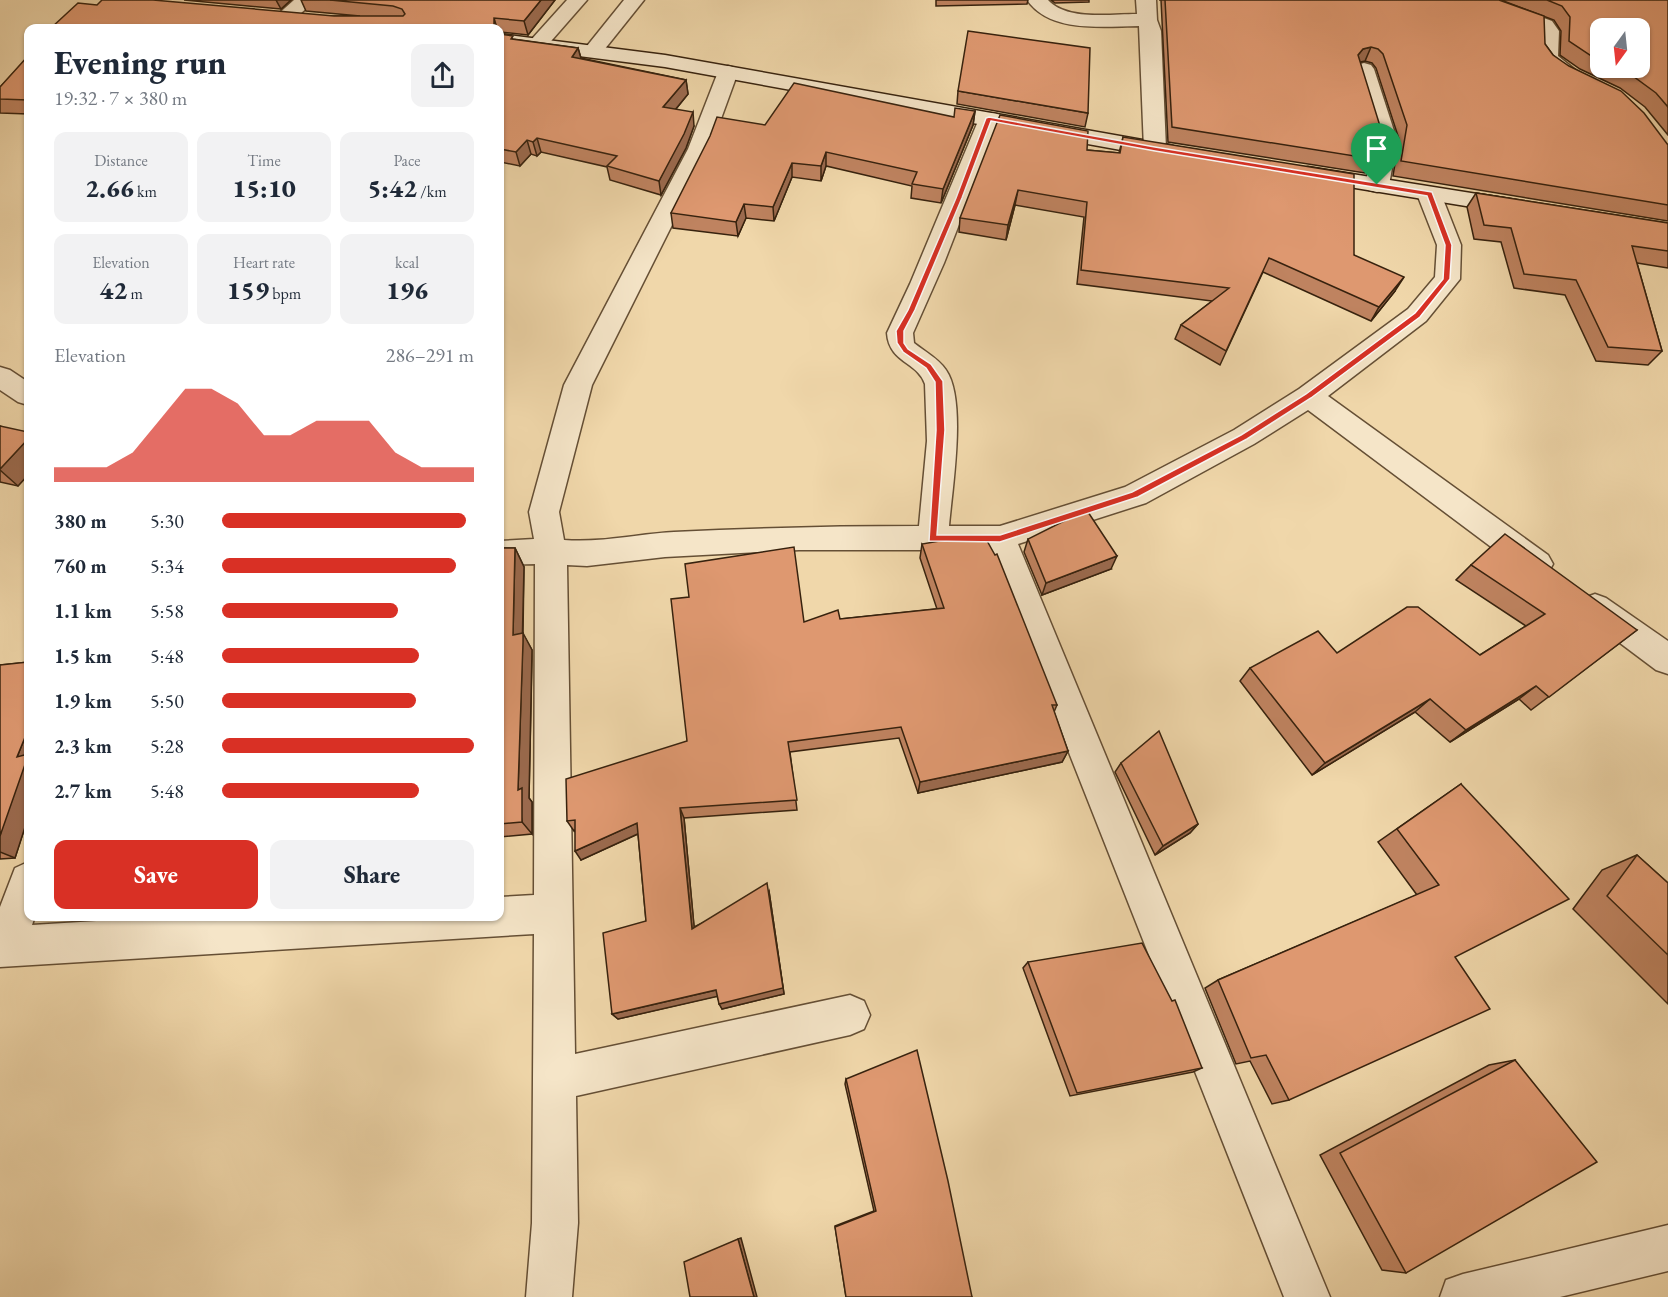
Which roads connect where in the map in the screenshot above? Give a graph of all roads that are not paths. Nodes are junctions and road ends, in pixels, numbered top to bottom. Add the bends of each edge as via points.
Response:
1 (577, 0) edge
2 (634, 0) edge
3 (1037, 0) edge
4 (1477, 0) edge
5 (307, 9) edge
6 (1147, 10) edge
7 (263, 14) edge
8 (504, 40) edge
9 (538, 44) junction
10 (593, 51) junction
11 (1364, 69) edge
12 (728, 72) junction
13 (1589, 84) edge
14 (989, 118) junction
15 (1155, 149) junction
16 (1190, 155) edge
17 (1284, 170) edge
18 (1377, 185) junction
19 (1429, 194) junction
20 (1532, 209) edge
21 (0, 377) edge
22 (24, 392) edge
23 (1309, 396) junction
24 (1000, 538) junction
25 (933, 539) junction
26 (550, 551) junction
27 (504, 553) edge
28 (1668, 660) edge
29 (24, 892) edge
30 (553, 914) junction
31 (504, 917) edge
32 (436, 921) edge
33 (3, 947) edge
34 (850, 1015) dead end
35 (554, 1080) junction
36 (1668, 1248) edge
37 (549, 1297) edge
38 (1307, 1297) edge
39 (1463, 1297) edge

1 - 9 street
2 - 10 street
3 - 6 street via 1053,14 1074,18
4 - 13 street via 1545,25 1549,31 1548,58 1567,75
5 - 7 street via 286,16
6 - 15 street
8 - 9 street
9 - 10 street
10 - 12 street
11 - 18 street via 1386,140
12 - 14 street
12 - 26 street via 695,156 578,385 544,512
14 - 15 street
14 - 25 street via 959,198 900,331 905,351 928,366 939,381 941,430
15 - 16 street
17 - 18 street
18 - 19 street
19 - 20 street
19 - 23 street via 1449,245 1447,279 1417,315
21 - 22 street
23 - 24 street via 1244,437 1135,495
23 - 28 street
24 - 25 street
24 - 38 street
25 - 26 street via 800,538 665,545 587,554
26 - 27 street
26 - 30 street
29 - 33 street
30 - 31 street
30 - 35 street
32 - 33 street
34 - 35 street
35 - 37 street via 555,1223
36 - 39 street

